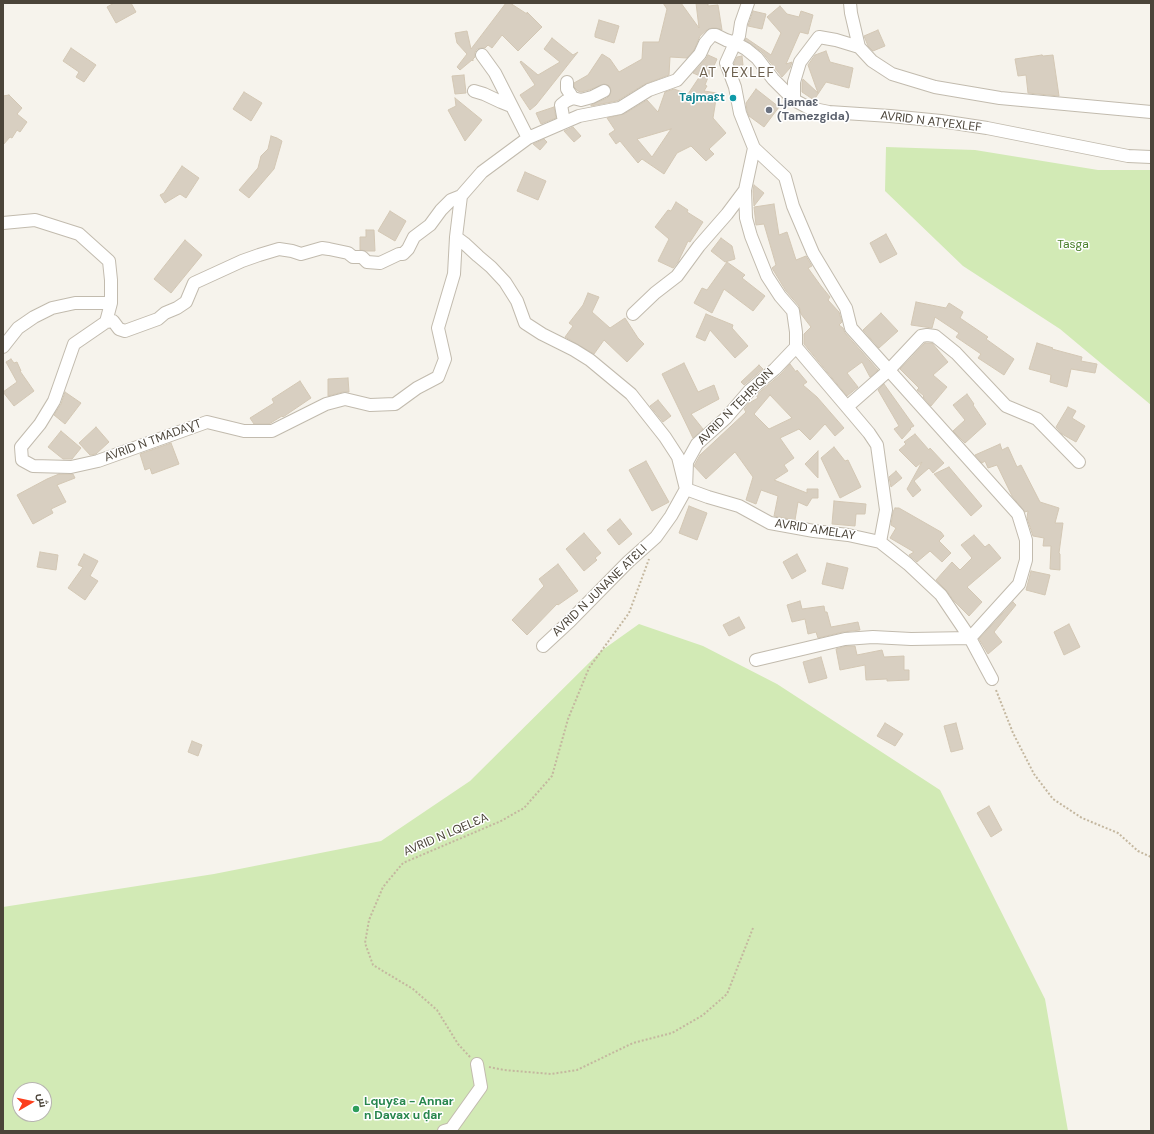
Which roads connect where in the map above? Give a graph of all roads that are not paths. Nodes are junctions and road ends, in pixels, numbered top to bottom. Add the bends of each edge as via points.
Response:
1 (748, 3) edge
2 (850, 3) edge
3 (734, 43) junction
4 (859, 47) junction
5 (482, 55) dead end
6 (567, 82) dead end
7 (604, 91) dead end
8 (474, 92) dead end
9 (573, 98) junction
10 (794, 100) junction
11 (511, 106) junction
12 (1151, 112) edge
13 (564, 122) junction
14 (528, 138) junction
15 (754, 148) junction
16 (1151, 157) edge
17 (744, 190) junction
18 (461, 196) junction
19 (3, 223) edge
20 (456, 237) junction
21 (111, 303) junction
22 (633, 314) dead end
23 (106, 322) junction
24 (3, 347) edge
25 (796, 347) junction
26 (889, 370) junction
27 (847, 407) junction
28 (1079, 462) dead end
29 (686, 489) junction
30 (656, 537) joint
31 (880, 542) junction
32 (970, 638) junction
33 (544, 646) dead end
34 (756, 660) dead end
35 (992, 679) road end
36 (477, 1064) road end
37 (444, 1131) edge

1 - 3 street via 739,36
2 - 4 street
3 - 10 street, AVRID N ATYEXLEF via 757,58
3 - 13 street via 712,35 705,42 700,54 677,80 649,90 620,108 579,116
3 - 15 street via 726,63 735,87 740,113
4 - 10 street via 819,37 800,62 794,82
4 - 12 street via 872,61 892,74 935,87 1000,98
5 - 11 street via 495,73
6 - 9 street via 567,89
7 - 9 street via 582,100
8 - 11 street
9 - 13 street via 561,105
10 - 16 street, AVRID N ATYEXLEF via 809,108 829,112 941,121 1128,156
11 - 14 street
13 - 14 street
14 - 18 street via 482,172
15 - 17 street
15 - 26 street via 785,177 793,206 813,253 846,308 851,328
17 - 22 street via 677,276
17 - 25 street via 750,236 767,276 793,311
18 - 20 street, AVRID N TMADAƔT
18 - 23 street via 451,200 430,225 414,237 403,254 380,263 368,262 362,257 322,248 301,254 279,249 259,254 194,283 186,302 158,319 125,331 119,329 113,321
19 - 21 street via 35,220 79,234 110,261
20 - 23 street, AVRID N TMADAƔT via 454,274 438,328 445,359 438,377 395,404 370,405 345,399 326,404 272,431 244,431 207,422 98,461 71,467 33,466 22,460 21,447 40,424 54,401 74,344
20 - 29 street via 505,282 517,300 525,323 590,360 631,394 678,457
21 - 23 street
21 - 24 street via 75,303 52,308 18,328
25 - 27 street
25 - 29 street, AVRID N TEḤṚIQIN via 697,444 687,462
26 - 27 street
26 - 28 street via 921,336 935,336 956,353 1006,406 1037,419
26 - 32 street via 1018,514 1020,520 1026,540 1026,560 1019,584
27 - 31 street via 877,445 886,510
29 - 30 street, AVRID N TEḤṚIQIN
29 - 31 street, AVRID AMELAY via 739,506 770,523
30 - 33 street, AVRID N JUNANE ATƐLI
31 - 32 street via 941,595
32 - 34 street via 845,639
32 - 35 street
36 - 37 street via 481,1087 451,1129

